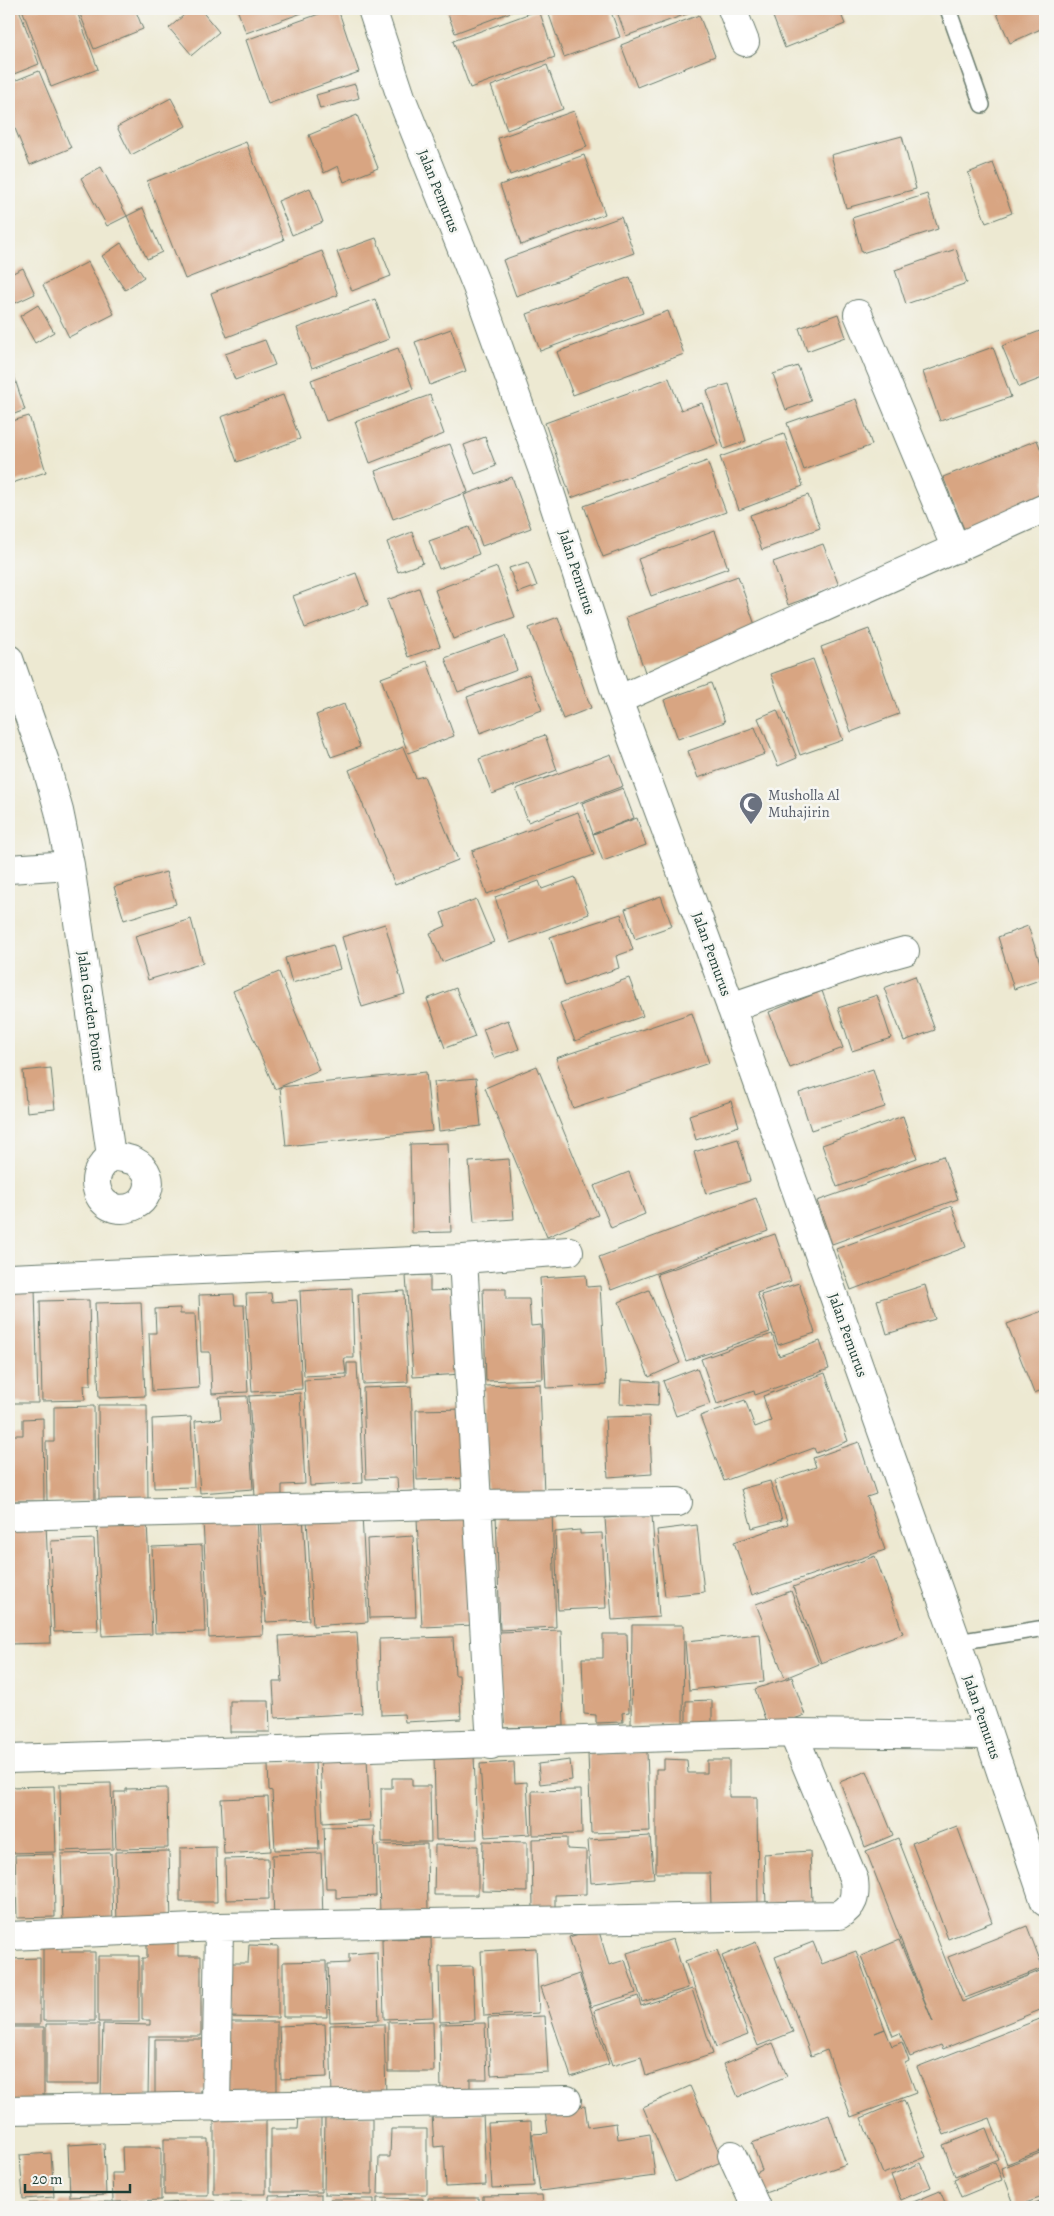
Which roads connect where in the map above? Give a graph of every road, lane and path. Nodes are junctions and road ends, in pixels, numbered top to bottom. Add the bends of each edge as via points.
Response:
1 (372, 9) edge
2 (732, 9) edge
3 (948, 9) edge
4 (745, 42) dead end
5 (982, 105) dead end
6 (858, 314) dead end
7 (1045, 508) edge
8 (956, 549) junction
9 (9, 659) edge
10 (618, 700) junction
11 (70, 865) junction
12 (9, 869) edge
13 (905, 951) dead end
14 (731, 1007) junction
15 (111, 1156) dead end
16 (569, 1251) dead end
17 (463, 1259) junction
18 (9, 1278) edge
19 (678, 1502) dead end
20 (478, 1504) junction
21 (9, 1516) edge
22 (1045, 1628) edge
23 (957, 1642) junction
24 (792, 1734) junction
25 (988, 1734) junction
26 (491, 1745) junction
27 (9, 1759) edge
28 (1045, 1902) edge
29 (219, 1927) junction
30 (9, 1936) edge
31 (567, 2100) dead end
32 (216, 2107) junction
33 (9, 2110) edge
34 (732, 2155) dead end
35 (756, 2207) edge

1 - 10 street, Jalan Pemurus via 401,97 477,287 534,446
2 - 4 street
3 - 5 lane
6 - 8 street
7 - 8 street
8 - 10 street
9 - 11 street, Jalan Garden Pointe via 60,811
10 - 14 street, Jalan Pemurus
11 - 12 street
11 - 15 street, Jalan Garden Pointe
13 - 14 street
14 - 23 street, Jalan Pemurus
16 - 17 street
17 - 18 street
17 - 20 street
19 - 20 street
20 - 21 street
20 - 26 street
22 - 23 lane
23 - 25 street, Jalan Pemurus
24 - 25 street
24 - 26 street
24 - 29 street via 854,1880 854,1900 847,1910 838,1915
25 - 28 street, Jalan Pemurus
26 - 27 street
29 - 30 street
29 - 32 street
31 - 32 street
32 - 33 street
34 - 35 street

